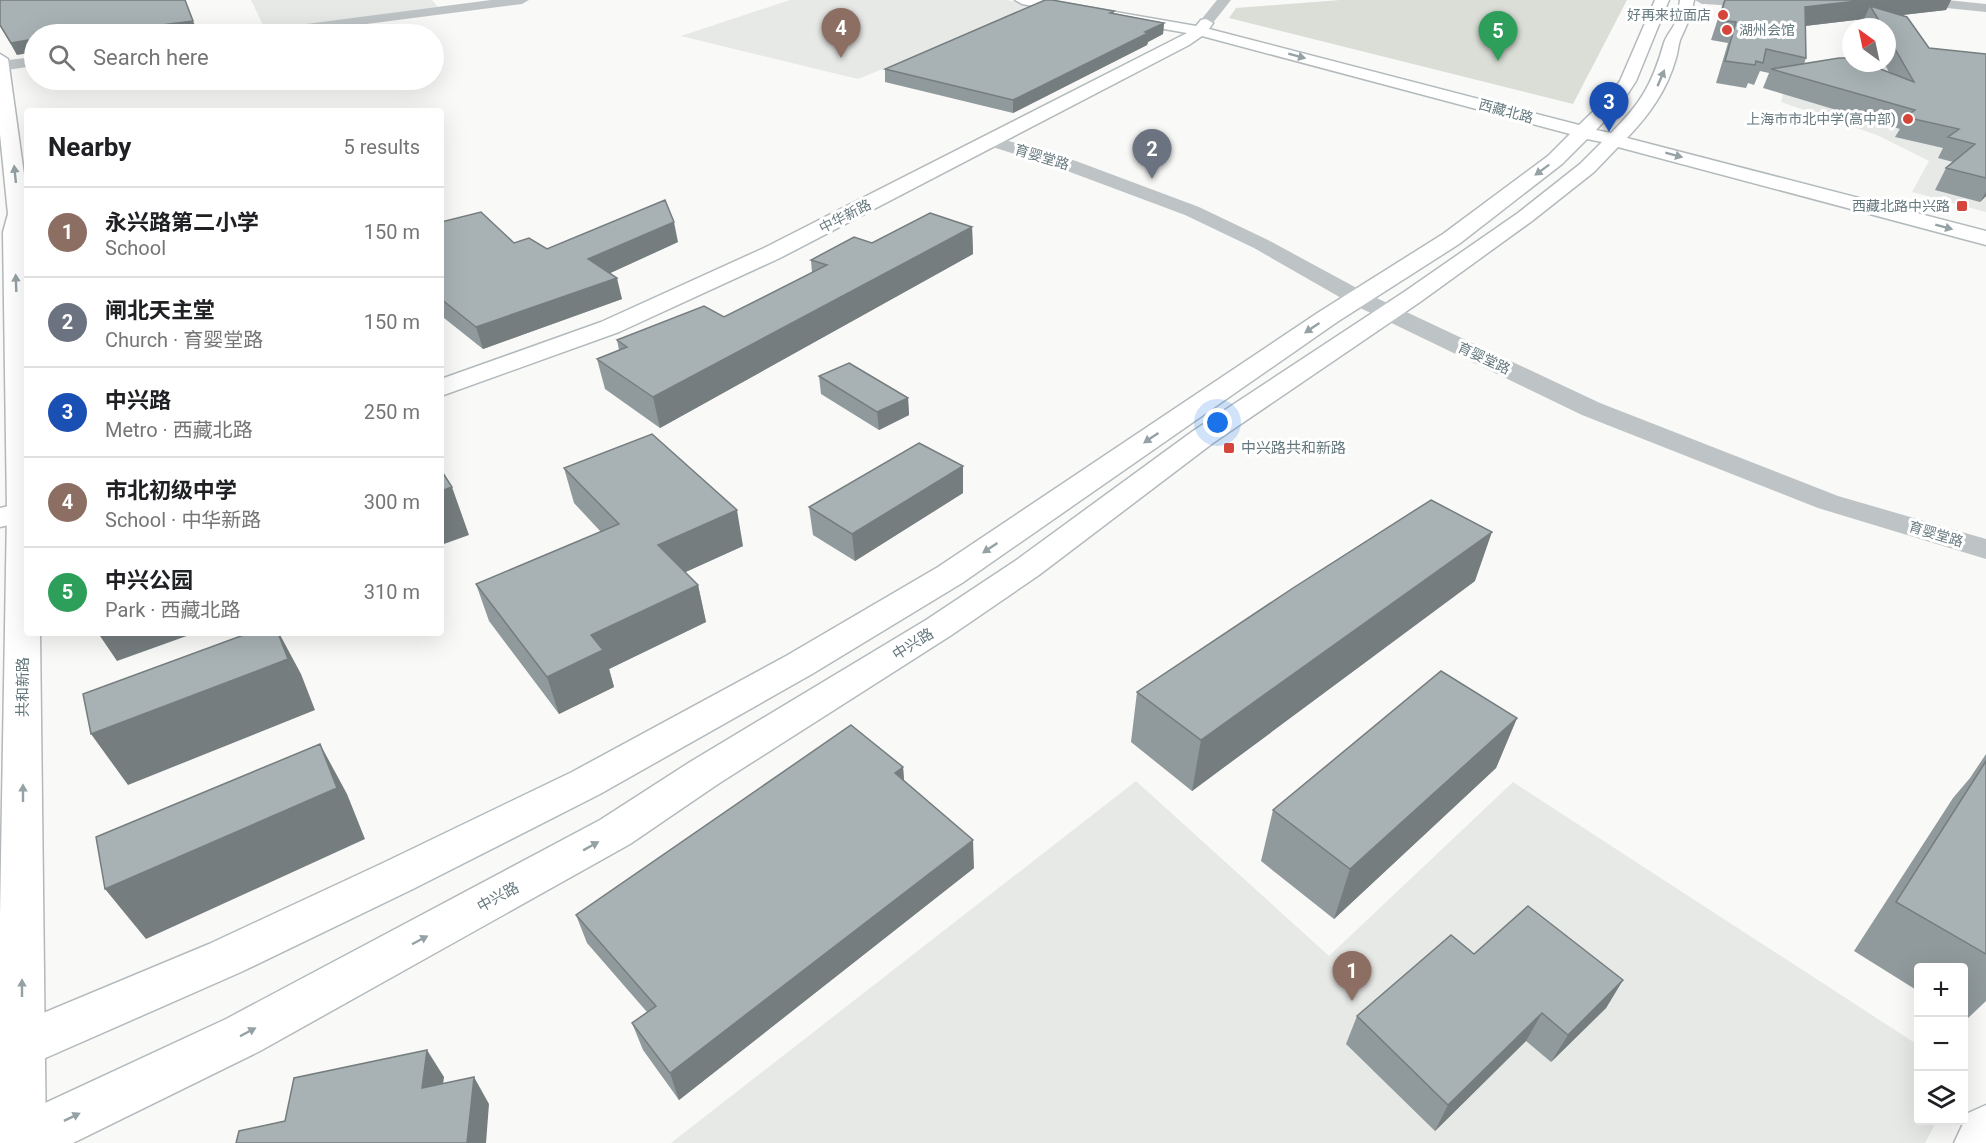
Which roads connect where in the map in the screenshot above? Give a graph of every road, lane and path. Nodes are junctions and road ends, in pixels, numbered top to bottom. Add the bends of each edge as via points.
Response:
1 (522, 0) edge
2 (1022, 0) edge
3 (1087, 0) edge
4 (1224, 0) edge
5 (1662, 0) edge
6 (1687, 0) edge
7 (1702, 0) edge
8 (1836, 0) edge
9 (1907, 0) edge
10 (1986, 8) edge
11 (337, 24) edge
12 (1203, 26) junction
13 (24, 63) edge
14 (1, 66) edge
15 (1540, 104) dead end
16 (1601, 126) junction
17 (992, 141) junction
18 (1986, 220) edge
19 (7, 226) edge
20 (1986, 238) edge
21 (1373, 305) junction
22 (444, 387) edge
23 (17, 514) edge
24 (1986, 549) edge
25 (11, 1051) edge
26 (1986, 1131) edge
27 (19, 1143) edge
28 (1980, 1143) edge

1 - 11 street
2 - 12 main road, 西藏北路
3 - 12 main road, 西藏北路
4 - 12 street, 中华新路
5 - 16 main road, 中兴路 via 1628,81
16 -> 6 main road, 中兴路 via 1657,87 1683,21
7 - 8 street via 1803,4
9 - 10 street
12 - 15 main road, 西藏北路 via 1355,56
12 -> 16 main road, 西藏北路
12 - 17 main road, 中华新路 via 1184,42
13 - 14 street
19 -> 14 main road, 共和新路 via 19,214
16 - 18 main road, 西藏北路
16 -> 20 main road, 西藏北路
16 - 21 main road, 中兴路 via 1587,168 1525,217
17 - 21 street, 育婴堂路 via 1192,211
17 - 22 main road, 中华新路 via 772,253 610,327
23 -> 19 main road, 共和新路
21 - 24 street, 育婴堂路 via 1591,409 1828,502
21 -> 25 main road, 中兴路 via 950,575 669,738 398,876 225,958
27 -> 21 main road, 中兴路 via 243,1035 615,832 1017,575
25 -> 23 main road, 共和新路
25 - 27 main road, 共和新路
26 - 28 main road

